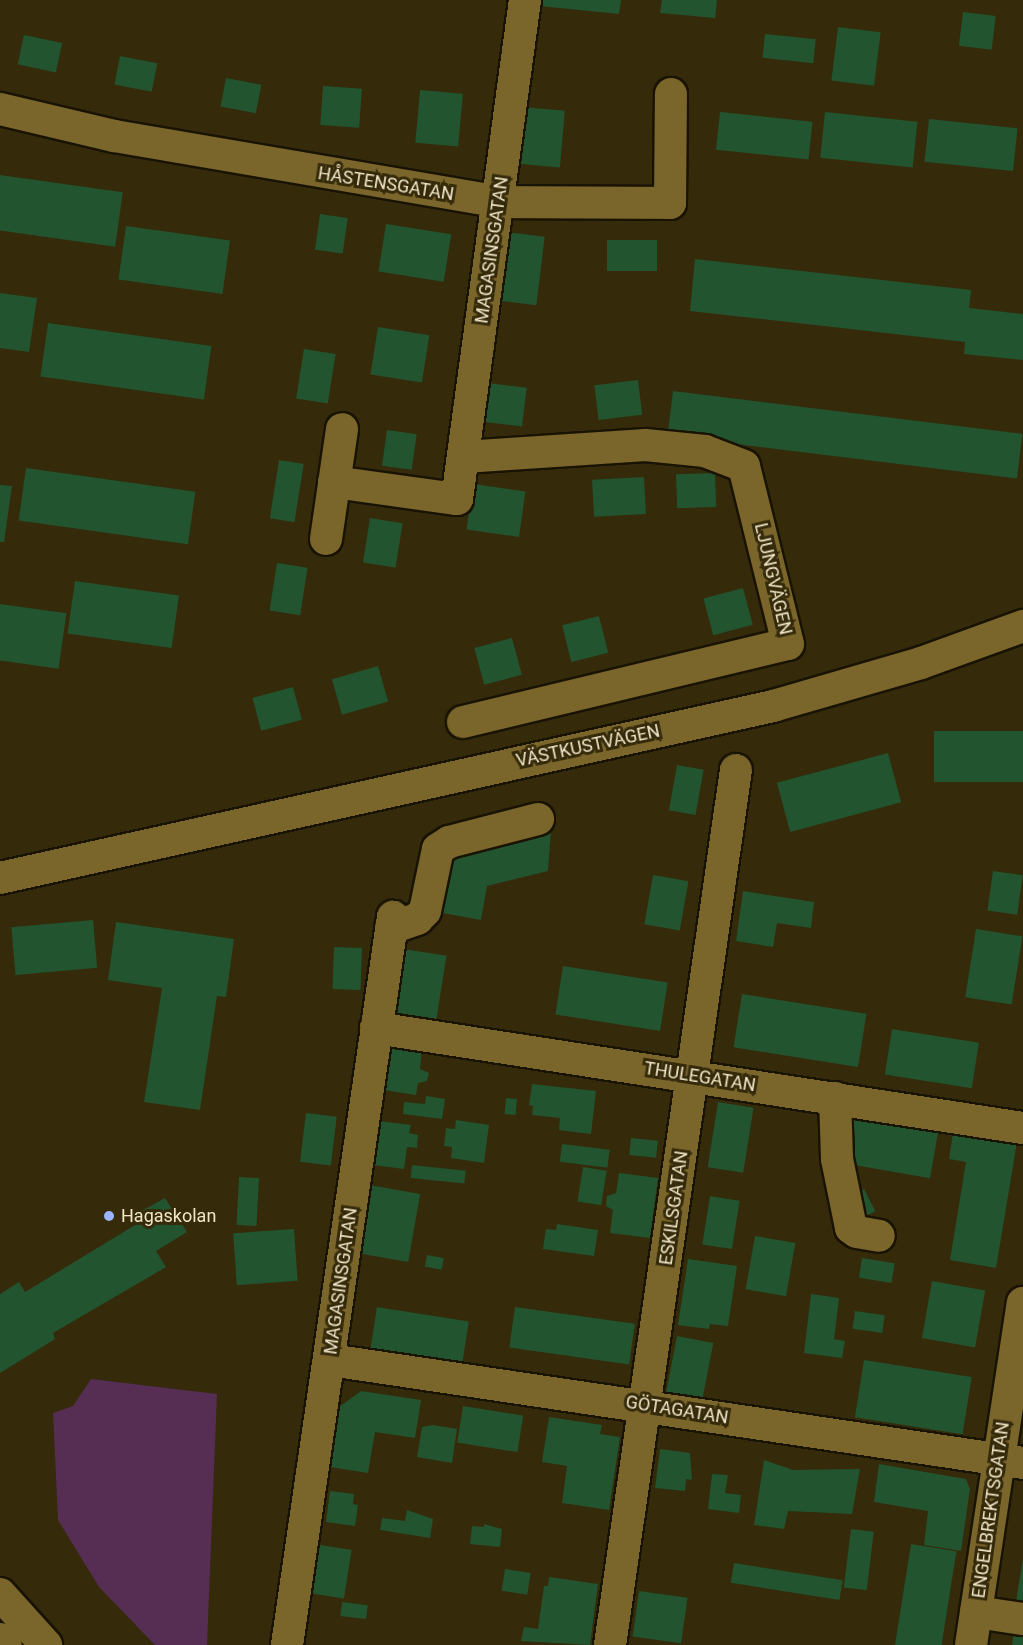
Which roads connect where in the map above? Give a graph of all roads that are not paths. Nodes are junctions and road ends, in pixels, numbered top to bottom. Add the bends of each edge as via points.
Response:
1 (525, 0) edge
2 (671, 94) dead end
3 (0, 110) edge
4 (499, 202) junction
5 (342, 429) dead end
6 (464, 457) junction
7 (334, 482) junction
8 (326, 539) dead end
9 (1023, 626) edge
10 (463, 722) dead end
11 (736, 770) dead end
12 (538, 819) dead end
13 (147, 845) junction
14 (0, 862) edge
15 (0, 878) edge
16 (376, 1028) junction
17 (693, 1076) junction
18 (835, 1098) junction
19 (1023, 1128) edge
20 (879, 1236) dead end
21 (1023, 1303) edge
22 (330, 1360) junction
23 (645, 1405) junction
24 (1011, 1461) edge
25 (0, 1594) edge
26 (976, 1612) junction
27 (1023, 1619) edge
28 (0, 1639) edge
29 (6, 1645) edge
30 (46, 1645) edge
31 (287, 1645) edge
32 (610, 1645) edge
33 (971, 1645) edge

1 - 4 street, MAGASINSGATAN
2 - 4 street, HÅSTENSGATAN via 670,203
3 - 4 street, HÅSTENSGATAN via 136,140
4 - 6 street, MAGASINSGATAN
5 - 7 street
6 - 7 street, MAGASINSGATAN via 457,499
6 - 10 street, LJUNGVÄGEN via 645,445 705,451 744,466 788,644
7 - 8 street
9 - 13 street, VÄSTKUSTVÄGEN via 921,663 772,706
11 - 17 street, ESKILSGATAN
12 - 16 street, MAGASINSGATAN via 449,842 438,849 425,910 417,919 392,922
13 - 14 street, VÄSTKUSTVÄGEN
13 - 15 street, VÄSTKUSTVÄGEN
16 - 17 street, THULEGATAN
16 - 22 street, MAGASINSGATAN
17 - 18 street, THULEGATAN
17 - 23 street, ESKILSGATAN
18 - 19 street, THULEGATAN
18 - 20 street via 837,1159 849,1220 857,1232
21 - 24 street, ENGELBREKTSGATAN
22 - 23 street, GÖTAGATAN
22 - 31 street, MAGASINSGATAN
23 - 24 street, GÖTAGATAN
23 - 32 street, ESKILSGATAN
24 - 26 street, ENGELBREKTSGATAN
25 - 30 street
26 - 27 street
26 - 33 street, ENGELBREKTSGATAN
28 - 29 street

